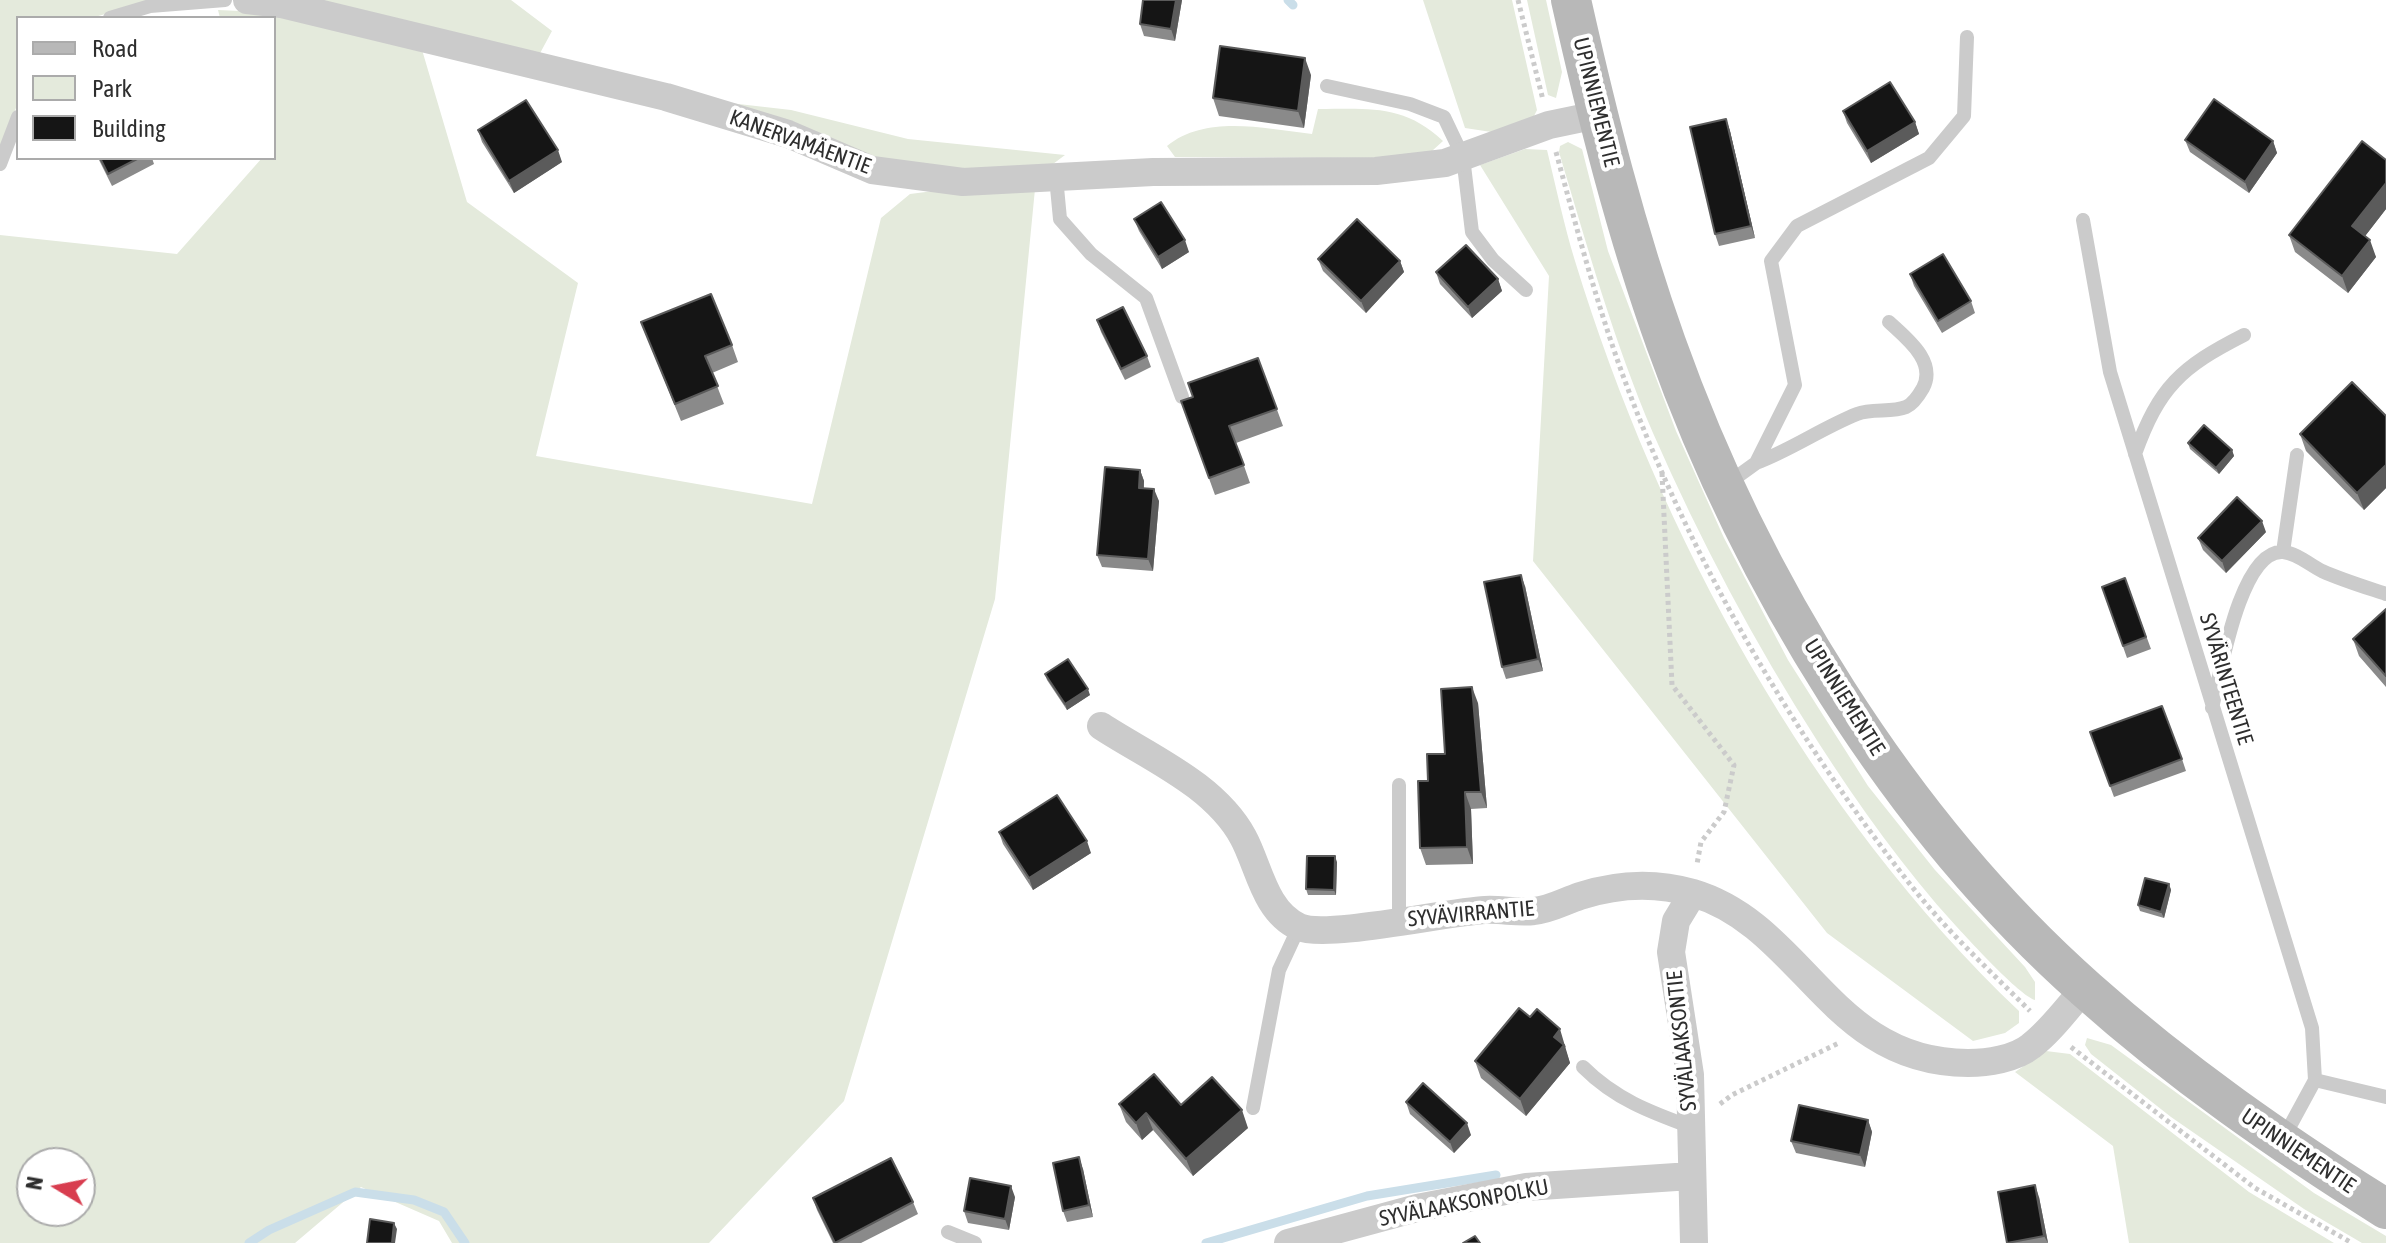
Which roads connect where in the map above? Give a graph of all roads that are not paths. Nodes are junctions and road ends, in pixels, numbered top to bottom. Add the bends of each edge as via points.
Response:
1 (225, 0) edge
2 (247, 0) edge
3 (1571, 0) edge
4 (117, 16) edge
5 (1967, 37) dead end
6 (1327, 86) dead end
7 (1597, 115) junction
8 (16, 122) edge
9 (1463, 157) junction
10 (0, 164) edge
11 (1056, 177) junction
12 (2083, 220) dead end
13 (1526, 290) dead end
14 (1889, 322) dead end
15 (2244, 335) dead end
16 (1182, 397) edge
17 (2135, 454) junction
18 (2297, 455) edge
19 (1741, 474) junction
20 (2283, 552) junction
21 (2386, 594) edge
22 (2212, 708) junction
23 (1101, 726) dead end
24 (1399, 785) dead end
25 (1693, 893) junction
26 (1399, 920) junction
27 (1299, 927) junction
28 (2085, 988) junction
29 (1583, 1067) dead end
30 (2315, 1080) junction
31 (2386, 1097) edge
32 (1253, 1108) dead end
33 (1691, 1127) junction
34 (2281, 1143) junction
35 (1691, 1176) junction
36 (2386, 1209) edge
37 (948, 1232) dead end
38 (975, 1243) edge
39 (1288, 1243) edge
40 (1694, 1243) edge

1 - 4 lane via 150,6
2 - 11 street, KANERVAMÄENTIE via 666,97 788,134 872,170 963,182
3 - 7 main road, UPINNIEMENTIE
5 - 19 lane via 1964,116 1929,158 1797,226 1771,261 1795,385
6 - 9 lane via 1444,117
7 - 9 street, KANERVAMÄENTIE via 1549,125
7 - 19 main road, UPINNIEMENTIE via 1666,344
8 - 10 lane
9 - 11 street, KANERVAMÄENTIE via 1376,171
9 - 13 lane via 1472,232
11 - 16 lane via 1060,219 1091,254 1146,298
12 - 17 lane, SYVÄRINTEENTIE via 2110,372
14 - 19 lane via 1925,363 1926,383 1919,396 1906,407 1860,413
15 - 17 lane via 2200,359 2173,382 2150,412
17 - 22 lane, SYVÄRINTEENTIE
18 - 20 lane
19 - 28 main road, UPINNIEMENTIE via 1753,542 1825,673 1948,843
20 - 21 lane
20 - 22 lane via 2263,561 2238,602
22 - 30 lane, SYVÄRINTEENTIE via 2312,1028
23 - 27 street via 1178,773 1213,802 1243,836 1255,872 1274,903
24 - 26 lane
25 - 26 street, SYVÄVIRRANTIE via 1642,884 1599,890 1536,911 1486,910
25 - 28 street, SYVÄVIRRANTIE via 1740,913 1865,1031 1909,1055 1941,1063 2005,1058 2031,1047
25 - 33 street, SYVÄLAAKSONTIE via 1676,921 1671,952 1690,1075
26 - 27 street, SYVÄVIRRANTIE via 1326,932
27 - 32 lane via 1279,970
28 - 34 main road, UPINNIEMENTIE
29 - 33 lane via 1603,1087 1637,1107
30 - 31 lane
30 - 34 lane
33 - 35 street, SYVÄLAAKSONTIE
34 - 36 main road, UPINNIEMENTIE
35 - 39 street, SYVÄLAAKSONPOLKU via 1526,1187 1417,1208
35 - 40 street, SYVÄLAAKSONTIE
37 - 38 lane

